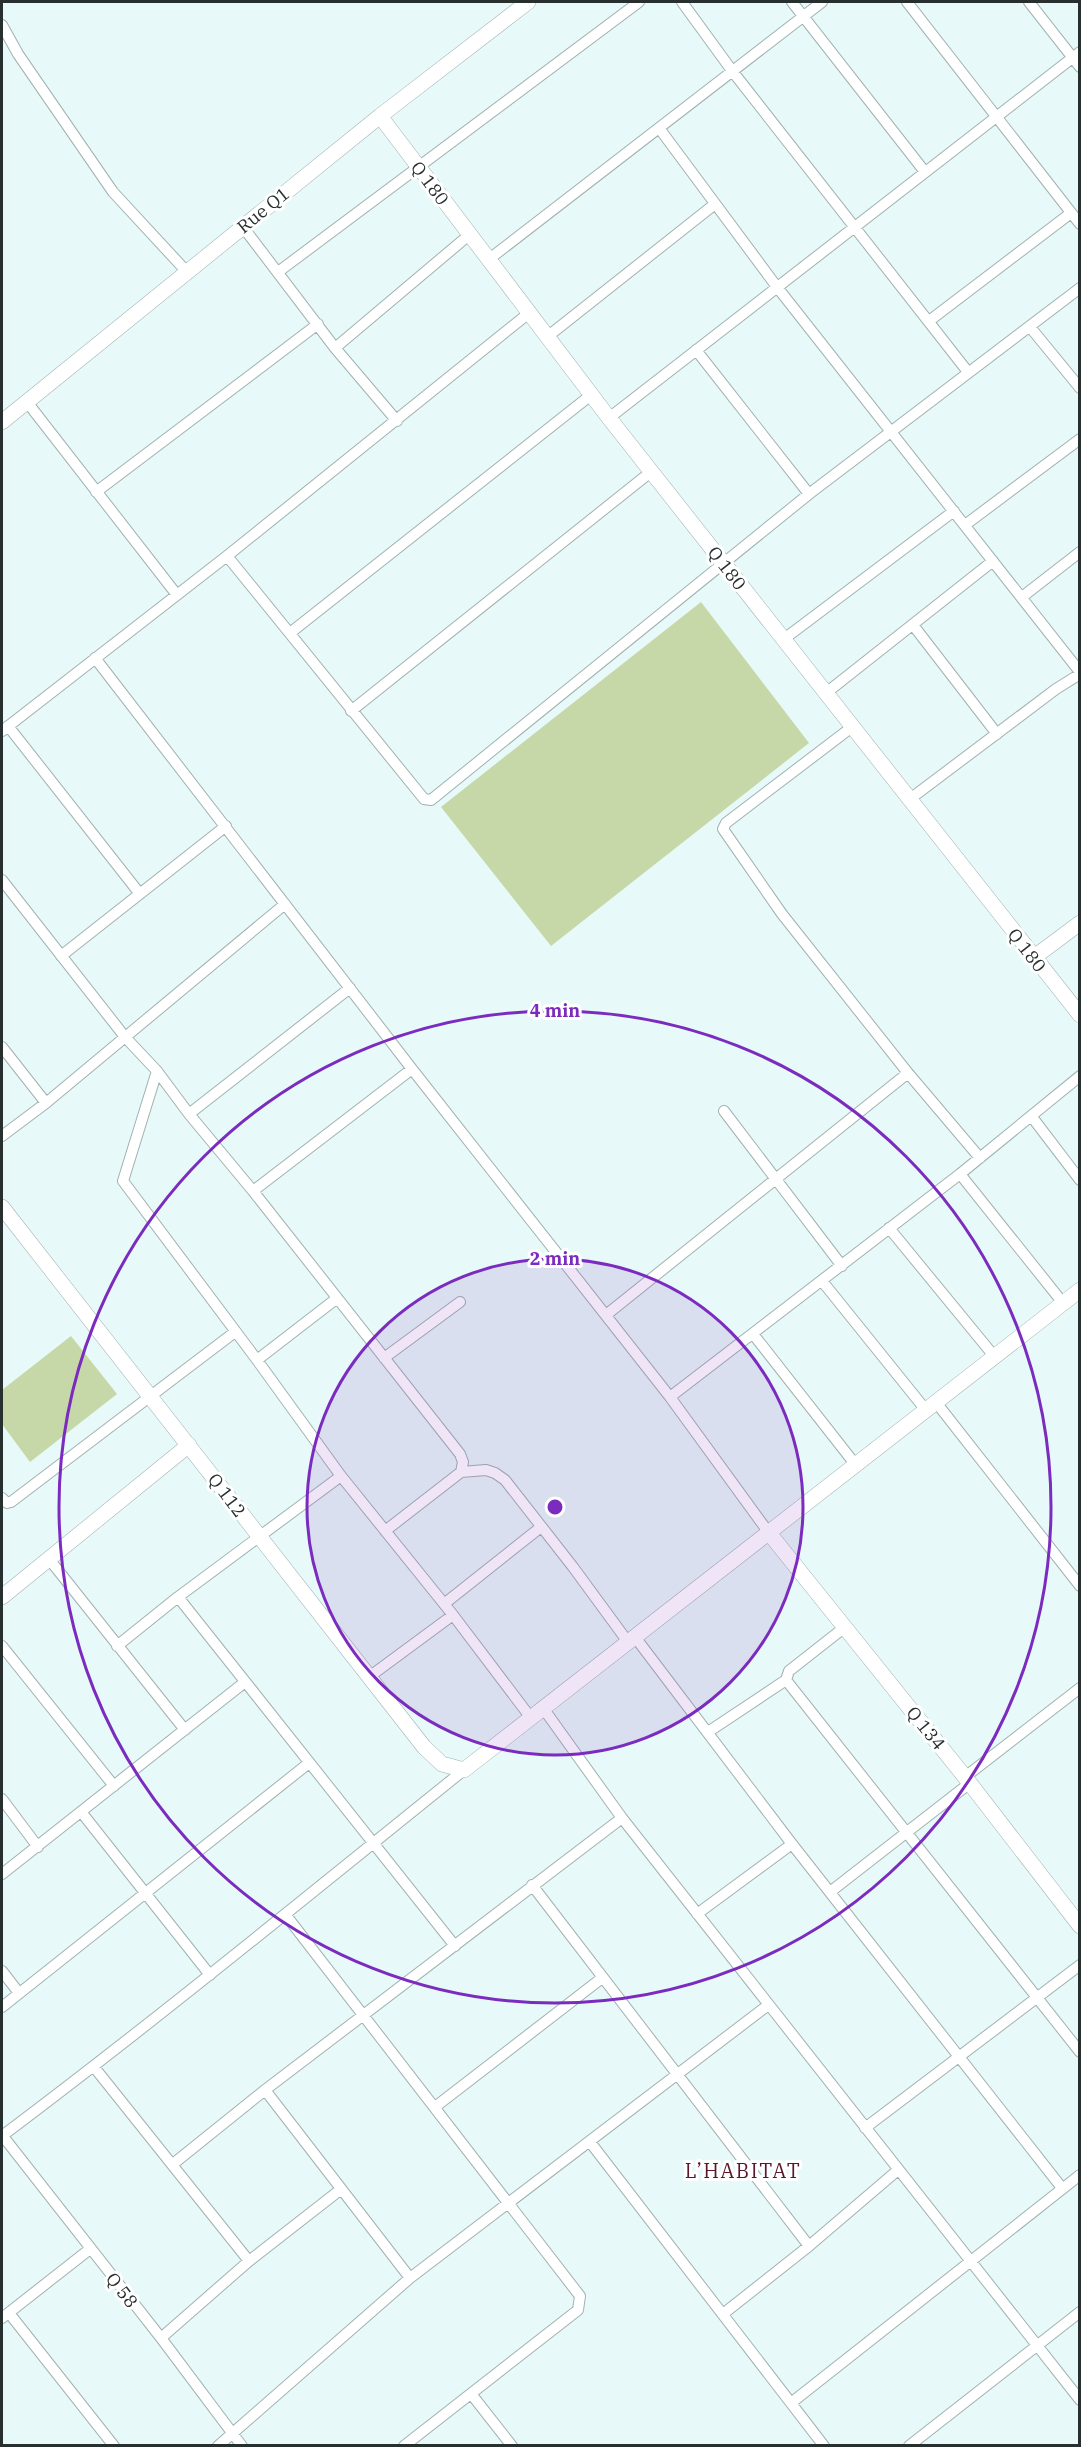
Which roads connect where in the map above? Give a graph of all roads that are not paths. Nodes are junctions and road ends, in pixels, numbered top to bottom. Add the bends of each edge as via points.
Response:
1 (528, 2) edge
2 (639, 2) edge
3 (682, 2) edge
4 (792, 2) edge
5 (822, 2) edge
6 (907, 2) edge
7 (1029, 2) edge
8 (804, 16) junction
9 (2, 25) edge
10 (1076, 54) edge
11 (1080, 67) edge
12 (734, 72) junction
13 (380, 116) junction
14 (996, 117) junction
15 (659, 128) junction
16 (418, 167) junction
17 (925, 172) junction
18 (715, 204) junction
19 (1071, 213) junction
20 (1080, 224) edge
21 (855, 226) junction
22 (243, 227) junction
23 (469, 235) junction
24 (488, 260) junction
25 (187, 272) junction
26 (278, 272) junction
27 (777, 287) junction
28 (1080, 288) edge
29 (529, 313) junction
30 (929, 321) junction
31 (318, 324) junction
32 (1030, 327) junction
33 (547, 337) junction
34 (335, 348) junction
35 (696, 350) junction
36 (968, 372) junction
37 (1080, 388) edge
38 (591, 394) junction
39 (27, 402) junction
40 (609, 418) junction
41 (397, 421) junction
42 (2, 422) edge
43 (892, 432) junction
44 (1080, 439) edge
45 (652, 471) junction
46 (96, 492) junction
47 (810, 494) junction
48 (954, 511) junction
49 (965, 525) junction
50 (1080, 552) edge
51 (227, 556) junction
52 (993, 561) junction
53 (723, 563) junction
54 (177, 594) junction
55 (1022, 597) junction
56 (913, 625) junction
57 (290, 633) junction
58 (784, 639) junction
59 (95, 658) junction
60 (1080, 673) edge
61 (826, 693) junction
62 (351, 711) junction
63 (852, 726) junction
64 (5, 729) edge
65 (997, 734) junction
66 (910, 799) junction
67 (226, 826) junction
68 (2, 880) edge
69 (140, 894) junction
70 (285, 904) junction
71 (1080, 922) edge
72 (61, 956) junction
73 (1033, 958) junction
74 (350, 988) junction
75 (1080, 1016) edge
76 (125, 1037) junction
77 (2, 1047) edge
78 (412, 1069) junction
79 (157, 1071) junction
80 (908, 1073) junction
81 (1080, 1076) edge
82 (46, 1103) junction
83 (723, 1111) dead end
84 (189, 1114) junction
85 (1032, 1117) junction
86 (2, 1136) edge
87 (980, 1158) junction
88 (960, 1173) junction
89 (776, 1178) junction
90 (1080, 1180) edge
91 (253, 1191) junction
92 (2, 1207) edge
93 (889, 1228) junction
94 (842, 1266) junction
95 (822, 1281) junction
96 (1080, 1290) edge
97 (336, 1299) junction
98 (460, 1302) dead end
99 (1063, 1303) junction
100 (606, 1315) junction
101 (235, 1332) junction
102 (753, 1334) junction
103 (994, 1356) junction
104 (384, 1358) junction
105 (258, 1360) junction
106 (151, 1397) junction
107 (670, 1397) junction
108 (930, 1405) junction
109 (189, 1445) junction
110 (855, 1464) junction
111 (462, 1472) junction
112 (341, 1476) junction
113 (2, 1498) edge
114 (541, 1527) junction
115 (385, 1531) junction
116 (769, 1533) junction
117 (260, 1538) junction
118 (49, 1559) junction
119 (1080, 1586) edge
120 (178, 1597) junction
121 (2, 1598) edge
122 (444, 1604) junction
123 (453, 1615) junction
124 (845, 1627) junction
125 (631, 1640) junction
126 (2, 1646) edge
127 (117, 1646) junction
128 (369, 1677) junction
129 (786, 1680) junction
130 (245, 1682) junction
131 (1080, 1688) edge
132 (537, 1713) junction
133 (185, 1730) junction
134 (708, 1732) junction
135 (309, 1763) junction
136 (464, 1770) junction
137 (968, 1780) junction
138 (114, 1786) junction
139 (2, 1799) edge
140 (82, 1813) junction
141 (622, 1818) junction
142 (906, 1833) junction
143 (374, 1842) junction
144 (792, 1844) junction
145 (38, 1847) junction
146 (2, 1874) edge
147 (532, 1885) junction
148 (830, 1892) junction
149 (145, 1895) junction
150 (285, 1914) junction
151 (697, 1914) junction
152 (1080, 1926) edge
153 (455, 1946) junction
154 (1080, 1965) edge
155 (2, 1971) edge
156 (210, 1975) junction
157 (602, 1978) junction
158 (19, 1993) junction
159 (1037, 1999) junction
160 (767, 2006) junction
161 (2, 2007) edge
162 (364, 2017) junction
163 (1080, 2052) edge
164 (959, 2055) junction
165 (94, 2067) junction
166 (676, 2075) junction
167 (265, 2090) junction
168 (435, 2108) junction
169 (865, 2128) junction
170 (2, 2136) edge
171 (590, 2142) junction
172 (173, 2164) junction
173 (898, 2170) junction
174 (1080, 2175) edge
175 (1062, 2188) junction
176 (340, 2190) junction
177 (509, 2202) junction
178 (809, 2246) junction
179 (90, 2249) junction
180 (249, 2261) junction
181 (969, 2261) junction
182 (410, 2278) junction
183 (1080, 2312) edge
184 (723, 2314) junction
185 (5, 2315) edge
186 (161, 2338) junction
187 (1036, 2345) junction
188 (472, 2394) junction
189 (1080, 2400) edge
190 (791, 2403) junction
191 (233, 2434) junction
192 (114, 2445) edge
193 (218, 2445) edge
194 (242, 2445) edge
195 (404, 2445) edge
196 (512, 2445) edge
197 (824, 2445) edge
198 (909, 2445) edge

1 - 13 street, Rue Q1
2 - 16 street
3 - 12 street
4 - 8 street
5 - 8 street
6 - 14 street
7 - 10 street
8 - 12 street
8 - 17 street
9 - 25 street via 113,192
10 - 11 street
10 - 14 street
12 - 15 street
12 - 21 street
13 - 16 street, Q 180
13 - 22 street, Rue Q1
14 - 17 street
14 - 19 street
15 - 18 street
15 - 24 street
16 - 23 street, Q 180
16 - 26 street
17 - 21 street
18 - 27 street
18 - 33 street
19 - 20 street
19 - 30 street
21 - 27 street
21 - 30 street
22 - 25 street, Rue Q1
22 - 26 street
23 - 24 street, Q 180
23 - 34 street
24 - 29 street, Q 180
25 - 39 street, Rue Q1
26 - 31 street
27 - 35 street
27 - 43 street
28 - 32 street
29 - 33 street, Q 180
29 - 41 street
30 - 36 street
31 - 34 street
31 - 46 street
32 - 36 street
32 - 37 street
33 - 38 street, Q 180
34 - 41 street
35 - 40 street
35 - 47 street
36 - 43 street
38 - 40 street, Q 180
38 - 57 street
39 - 42 street, Rue Q1
39 - 46 street
40 - 45 street, Q 180
41 - 51 street
43 - 47 street
43 - 48 street
44 - 49 street
45 - 53 street, Q 180
45 - 62 street
46 - 54 street
47 - 53 street
48 - 49 street
48 - 58 street
49 - 52 street
50 - 55 street
51 - 54 street
51 - 57 street
52 - 55 street
52 - 56 street
53 - 58 street, Q 180
53 - 62 street via 431,800 424,799
54 - 59 street
55 - 60 street
56 - 61 street
56 - 65 street
57 - 62 street
58 - 61 street, Q 180
59 - 64 street
59 - 67 street
60 - 65 street
61 - 63 street, Q 180
63 - 66 street, Q 180
63 - 80 street via 723,829 782,914
64 - 69 street
65 - 66 street
66 - 73 street, Q 180
67 - 69 street
67 - 70 street
68 - 72 street
69 - 72 street
70 - 74 street
70 - 76 street
71 - 73 street
72 - 76 street
73 - 75 street, Q 180
74 - 78 street
74 - 84 street
76 - 79 street
76 - 82 street
77 - 82 street
78 - 91 street
78 - 100 street
79 - 84 street
79 - 101 street via 123,1181
80 - 87 street
80 - 89 street
81 - 85 street
82 - 86 street
83 - 89 street
84 - 91 street
85 - 87 street
85 - 90 street
87 - 88 street
88 - 93 street
88 - 99 street
89 - 94 street
89 - 100 street
91 - 97 street
92 - 106 street, Q 112
93 - 94 street
93 - 103 street
94 - 95 street
95 - 102 street
95 - 108 street
96 - 99 street
97 - 104 street
97 - 105 street
98 - 104 street
99 - 103 street
100 - 107 street
101 - 105 street
101 - 106 street
102 - 107 street
102 - 110 street
103 - 108 street
104 - 111 street via 460,1454
105 - 112 street
106 - 109 street, Q 112
106 - 113 street via 12,1502
107 - 116 street
108 - 110 street
108 - 119 street
109 - 117 street, Q 112
109 - 118 street
110 - 116 street
111 - 114 street via 495,1473 505,1480
111 - 115 street
112 - 115 street
112 - 117 street
114 - 122 street
114 - 125 street
115 - 122 street
116 - 124 street, Q 134
116 - 125 street
117 - 120 street
117 - 128 street, Q 112
118 - 121 street
118 - 127 street
120 - 127 street
120 - 130 street
122 - 123 street
123 - 128 street
123 - 132 street
124 - 129 street via 789,1671
124 - 137 street, Q 134
125 - 132 street
125 - 134 street
126 - 138 street
127 - 133 street
128 - 136 street, Q 112 via 433,1757
129 - 134 street
129 - 142 street
130 - 133 street
130 - 135 street
131 - 137 street
132 - 136 street
132 - 141 street
133 - 138 street
134 - 144 street
135 - 143 street
135 - 149 street
136 - 143 street
137 - 142 street
137 - 152 street, Q 134
138 - 140 street
139 - 145 street
140 - 145 street
140 - 149 street
141 - 147 street
141 - 151 street
142 - 148 street
142 - 159 street
143 - 150 street
143 - 153 street
144 - 148 street
144 - 151 street
145 - 146 street
147 - 153 street
147 - 157 street
148 - 164 street
149 - 156 street
149 - 158 street
150 - 156 street
150 - 162 street
151 - 160 street
153 - 162 street
154 - 159 street
155 - 158 street
156 - 165 street
157 - 166 street
157 - 168 street
158 - 161 street
159 - 163 street
159 - 164 street
160 - 166 street
160 - 169 street
162 - 167 street
162 - 168 street
164 - 169 street
164 - 175 street
165 - 170 street
165 - 172 street
166 - 171 street
166 - 178 street
167 - 172 street
167 - 176 street
168 - 177 street
169 - 173 street
170 - 179 street, Q 58
171 - 177 street
171 - 184 street
172 - 180 street
173 - 178 street
173 - 181 street
174 - 175 street
175 - 181 street
176 - 180 street
176 - 182 street
177 - 182 street
177 - 188 street via 580,2296 580,2303 578,2310
178 - 184 street
179 - 185 street
179 - 186 street, Q 58
180 - 186 street
181 - 187 street
181 - 190 street
182 - 191 street
183 - 187 street
184 - 190 street
185 - 192 street
186 - 191 street, Q 58
187 - 189 street
187 - 198 street
188 - 195 street
188 - 196 street
190 - 197 street
191 - 193 street
191 - 194 street, Q 58

